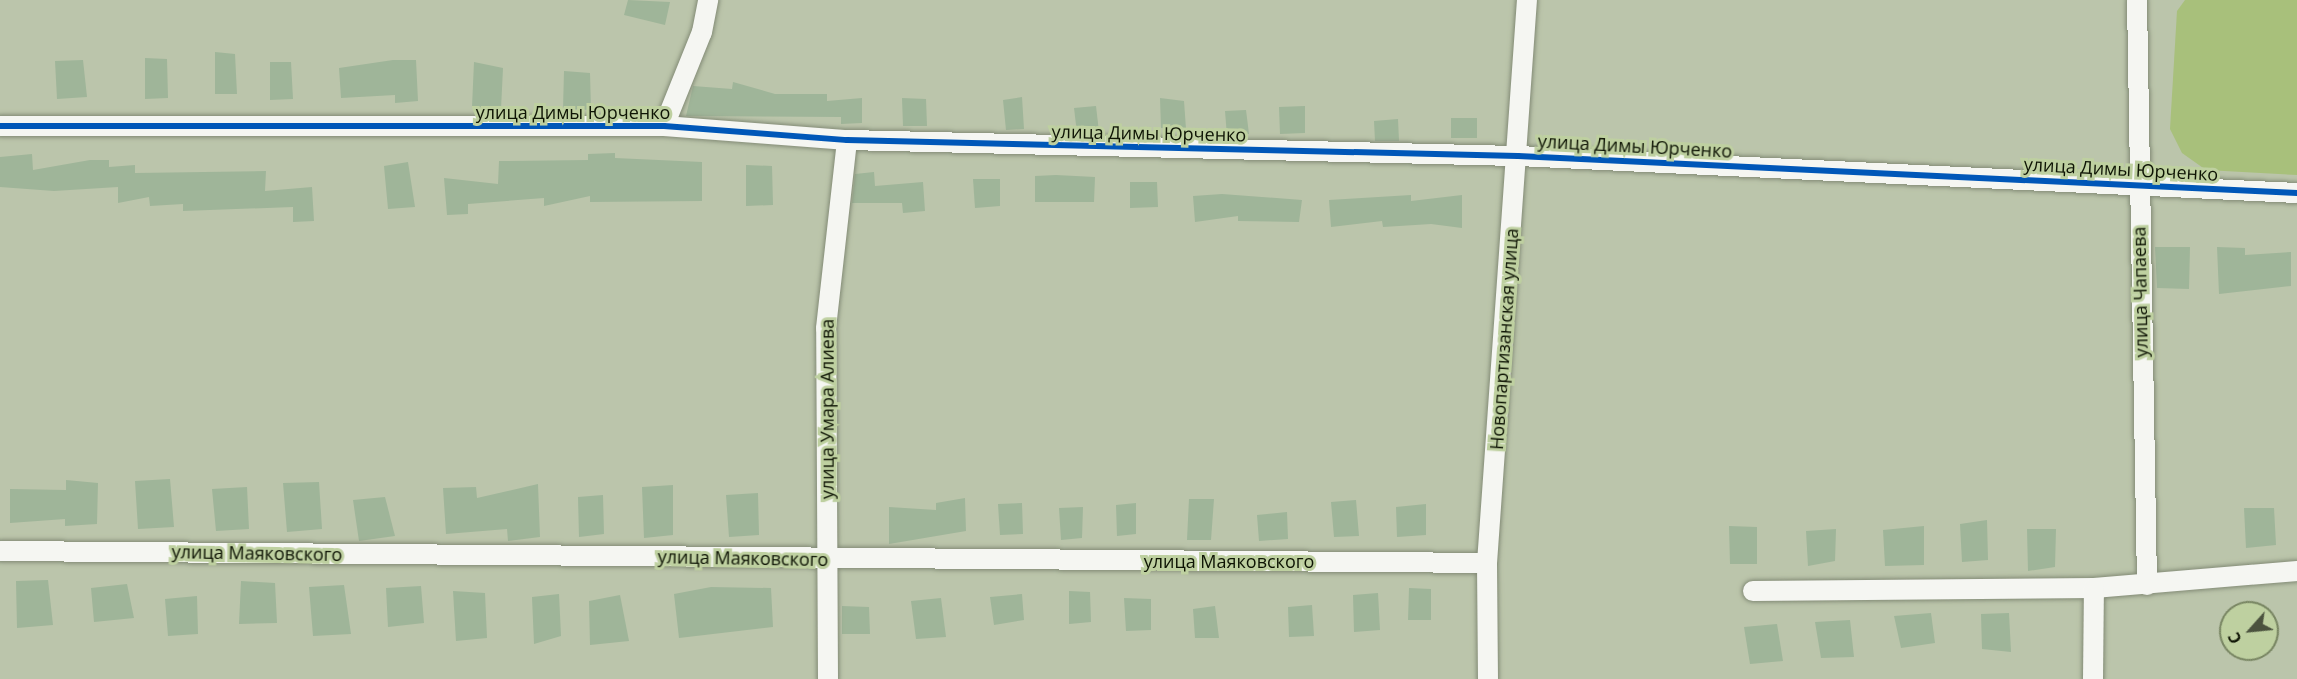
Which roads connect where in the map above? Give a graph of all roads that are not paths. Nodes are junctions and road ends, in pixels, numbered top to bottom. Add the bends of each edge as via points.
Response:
1 (708, 0) edge
2 (1527, 0) edge
3 (2137, 0) edge
4 (0, 126) edge
5 (664, 126) junction
6 (848, 140) junction
7 (1518, 156) junction
8 (2137, 185) junction
9 (2297, 193) edge
10 (0, 551) edge
11 (827, 559) junction
12 (1486, 562) junction
13 (2297, 571) edge
14 (2147, 585) junction
15 (2094, 588) junction
16 (1753, 591) dead end
17 (828, 679) edge
18 (1488, 679) edge
19 (2093, 679) edge

1 - 5 street via 702,32
2 - 7 street, Новопартизанская улица
3 - 8 street, улица Чапаева
4 - 5 street, улица Димы Юрченко
5 - 6 street, улица Димы Юрченко
6 - 7 street, улица Димы Юрченко
6 - 11 street, улица Умара Алиева via 826,328
7 - 8 street, улица Димы Юрченко
7 - 12 street, Новопартизанская улица
8 - 9 street, улица Димы Юрченко
8 - 14 street, улица Чапаева
10 - 11 street, улица Маяковского
11 - 12 street, улица Маяковского
11 - 17 street, улица Умара Алиева
12 - 18 street, Новопартизанская улица
13 - 14 street
14 - 15 street
15 - 16 street
15 - 19 street

